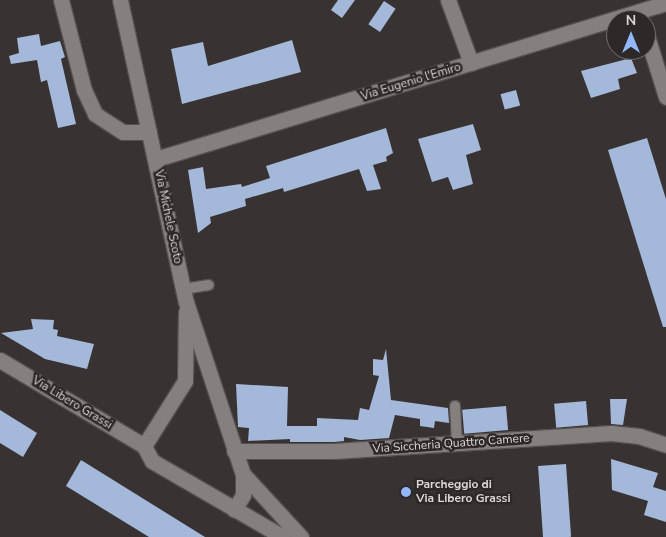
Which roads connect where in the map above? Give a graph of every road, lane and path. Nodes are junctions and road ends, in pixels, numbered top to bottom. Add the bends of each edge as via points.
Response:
1 (61, 0) edge
2 (120, 0) edge
3 (448, 0) edge
4 (666, 3) edge
5 (651, 10) edge
6 (606, 25) edge
7 (655, 60) edge
8 (471, 63) junction
9 (666, 97) edge
10 (149, 132) junction
11 (156, 159) junction
12 (209, 285) dead end
13 (185, 296) junction
14 (0, 360) edge
15 (212, 378) junction
16 (185, 381) junction
17 (454, 406) dead end
18 (457, 444) junction
19 (666, 445) edge
20 (144, 446) junction
21 (234, 451) junction
22 (243, 474) junction
23 (234, 510) junction
24 (283, 537) edge
25 (301, 537) edge

1 - 10 street via 84,90 95,114 123,132
2 - 10 street, Via Michele Scoto
3 - 8 street
4 - 5 street, Via Eugenio l'Emiro
6 - 8 street, Via Eugenio l'Emiro
7 - 9 street
8 - 11 street, Via Eugenio l'Emiro
10 - 11 street, Via Michele Scoto
11 - 13 street, Via Michele Scoto
12 - 13 lane
13 - 15 street
13 - 16 street
14 - 20 street, Via Libero Grassi
15 - 16 street
15 - 21 street
16 - 20 street
17 - 18 lane
18 - 19 street, Via Siccheria Quattro Camere via 611,433 639,436
18 - 21 street, Via Siccheria Quattro Camere via 334,451
20 - 23 street via 152,461
21 - 22 street
22 - 23 street via 243,495
22 - 25 street
23 - 24 street

